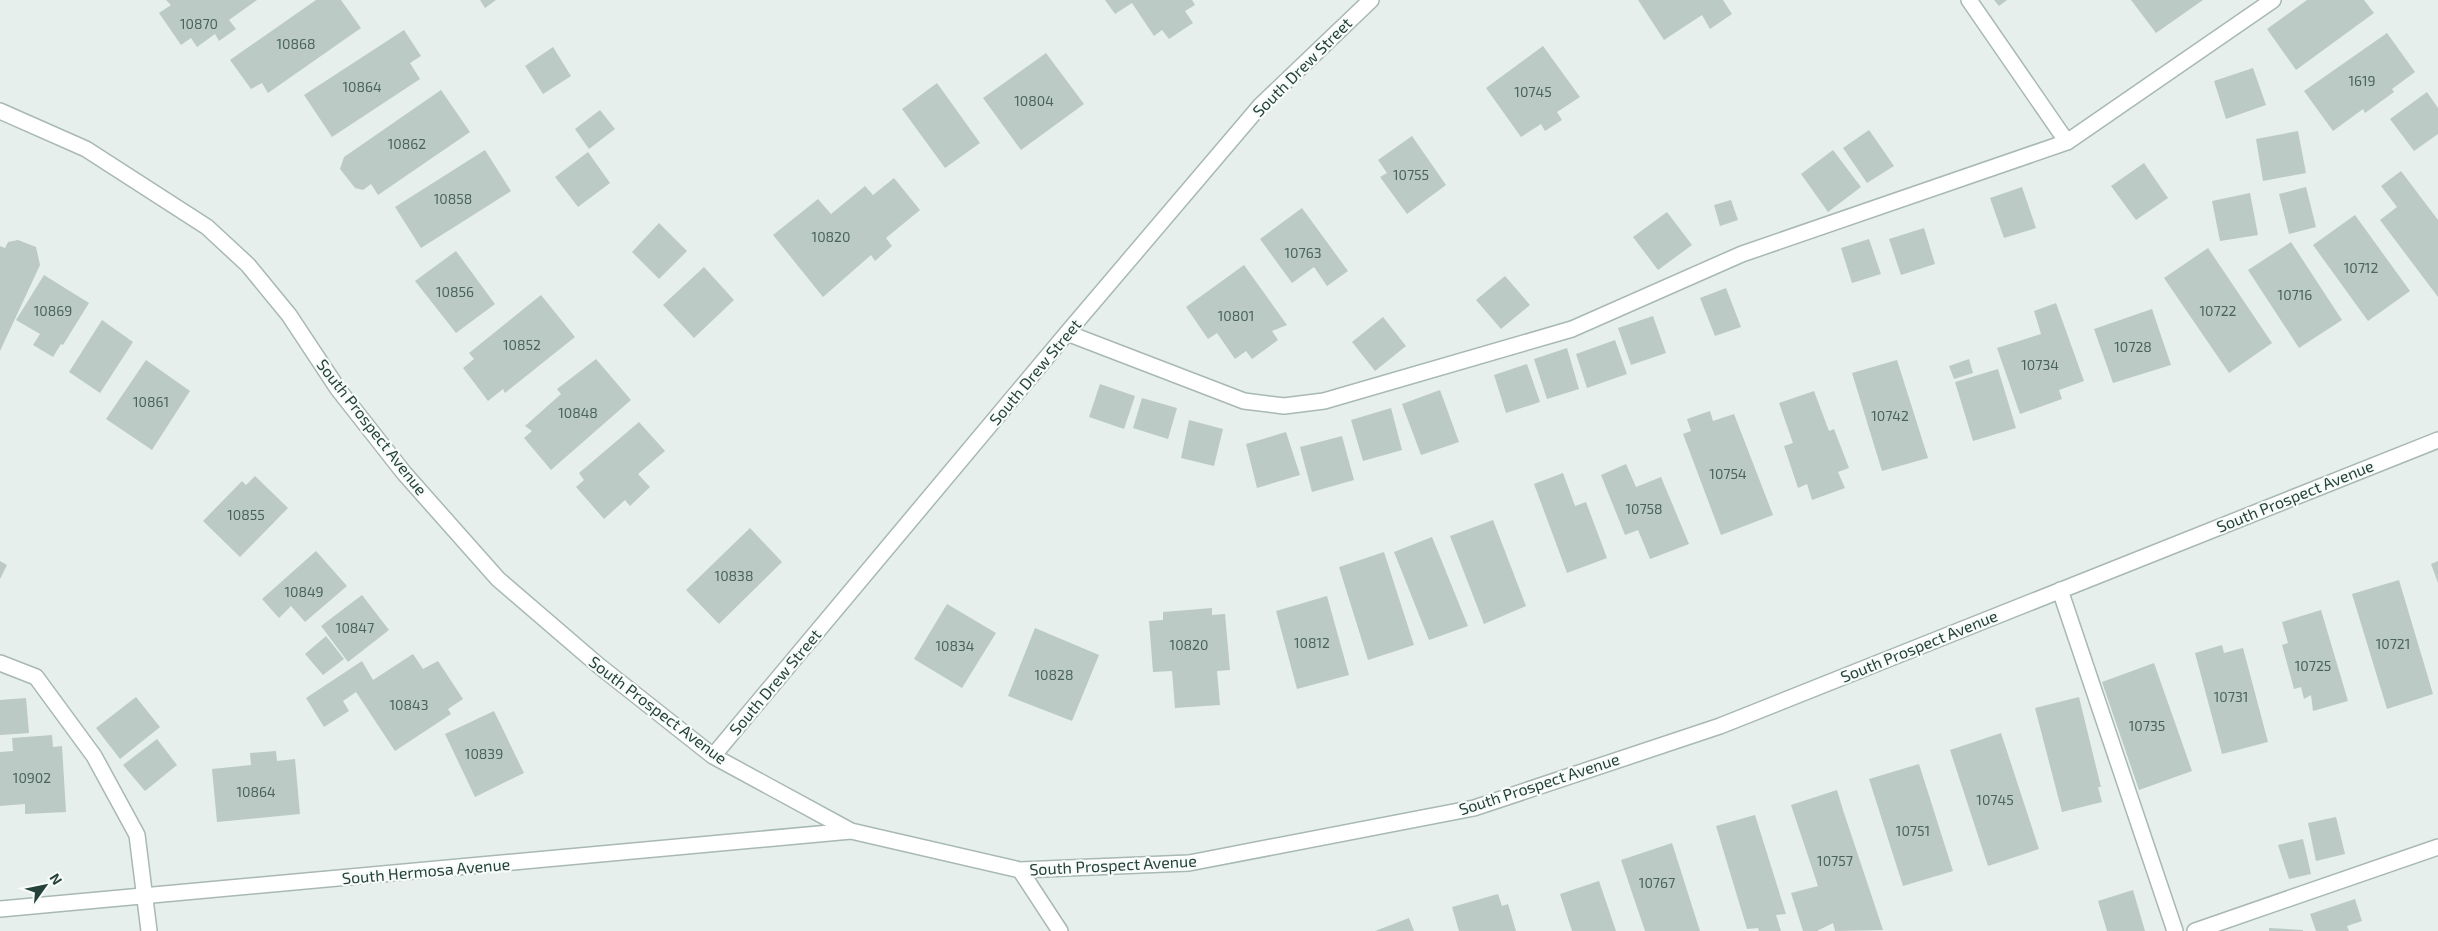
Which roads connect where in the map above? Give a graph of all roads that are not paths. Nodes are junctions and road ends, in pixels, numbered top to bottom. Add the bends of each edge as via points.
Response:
1 (1371, 0) edge
2 (1969, 0) edge
3 (2273, 0) edge
4 (0, 110) edge
5 (2067, 142) junction
6 (1067, 333) junction
7 (2438, 440) edge
8 (2060, 590) junction
9 (0, 663) edge
10 (714, 756) junction
11 (851, 831) junction
12 (2438, 847) edge
13 (1020, 870) junction
14 (146, 897) junction
15 (0, 909) edge
16 (149, 931) edge
17 (1060, 931) edge
18 (2175, 931) edge
19 (2194, 931) edge

1 - 6 street, South Drew Street via 1260,106
2 - 5 street
3 - 5 street
4 - 10 street, South Prospect Avenue via 86,149 206,227 248,265 289,315 338,389 404,473 498,578 598,666
5 - 6 street via 1742,254 1572,329 1324,401 1284,406 1244,401
6 - 10 street, South Drew Street
7 - 8 street, South Prospect Avenue
8 - 13 street, South Prospect Avenue via 1720,726 1474,808 1189,863
8 - 18 street
9 - 14 street via 36,677 94,756 137,835
10 - 11 street, South Prospect Avenue
11 - 13 street, South Prospect Avenue
11 - 14 street, South Hermosa Avenue
12 - 19 street
13 - 17 street
14 - 15 street, South Hermosa Avenue
14 - 16 street

